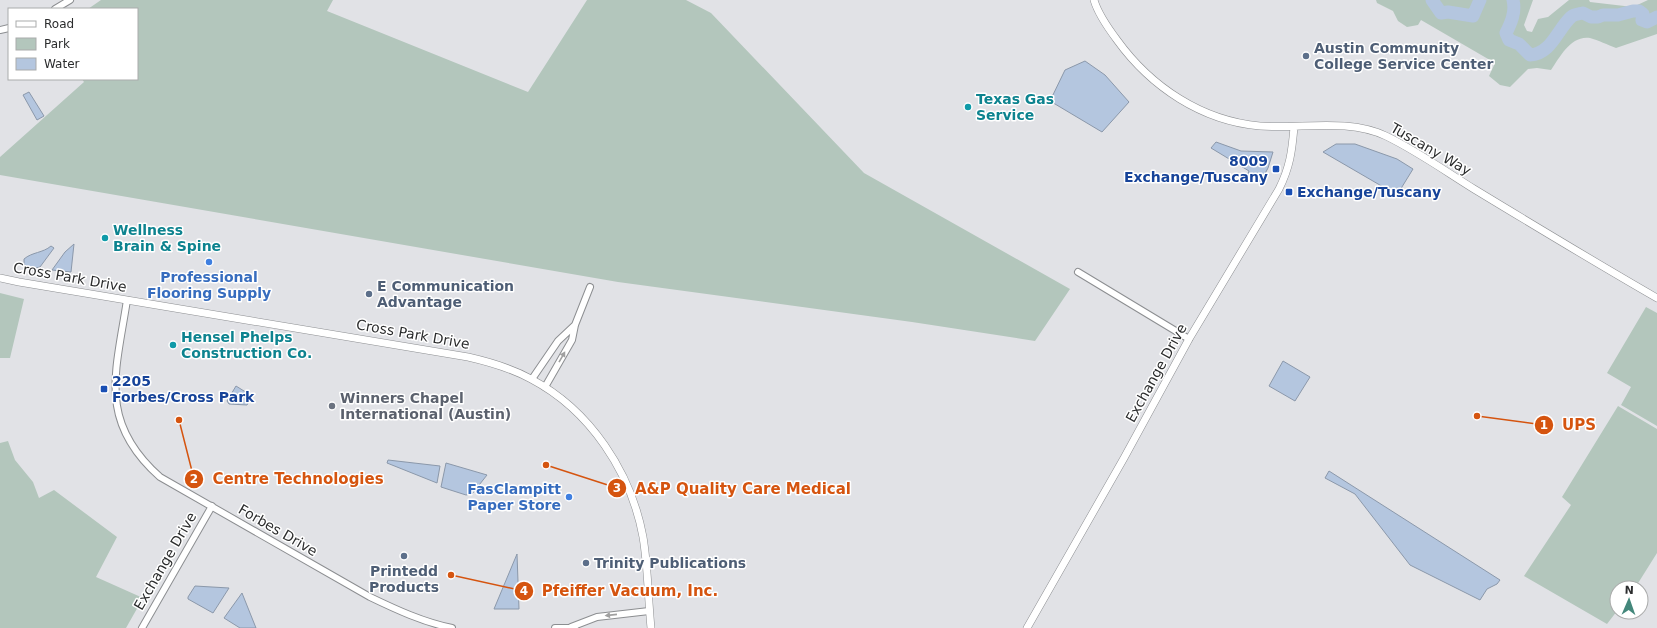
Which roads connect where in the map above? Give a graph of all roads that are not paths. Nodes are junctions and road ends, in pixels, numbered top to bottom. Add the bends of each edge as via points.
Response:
1 (70, 0) edge
2 (1094, 0) edge
3 (57, 8) edge
4 (1294, 127) junction
5 (1078, 272) dead end
6 (0, 278) edge
7 (590, 287) dead end
8 (1657, 298) edge
9 (127, 300) junction
10 (575, 325) junction
11 (1189, 339) junction
12 (532, 379) junction
13 (545, 387) junction
14 (212, 506) junction
15 (649, 611) junction
16 (142, 628) edge
17 (452, 628) edge
18 (555, 628) edge
19 (573, 628) edge
20 (651, 628) edge
21 (1027, 628) edge

1 - 3 street
2 - 4 street, Tuscany Way via 1110,31 1130,58 1140,69 1183,102 1240,124
4 - 8 street, Tuscany Way via 1338,126 1384,135
4 - 11 street, Exchange Drive via 1292,155 1280,188
5 - 11 street
6 - 9 street, Cross Park Drive
7 - 10 street
9 - 12 street, Cross Park Drive via 468,357 496,364
9 - 14 street, Forbes Drive via 115,378 115,397 125,433 136,452 160,476
10 - 12 street via 558,341
13 -> 10 street via 572,340
11 - 21 street, Exchange Drive
12 - 13 street, Cross Park Drive
13 - 15 street, Cross Park Drive via 572,407 593,429 628,488 643,538
14 - 16 street, Exchange Drive
14 - 17 street, Forbes Drive via 405,614
15 -> 19 street via 597,617
15 - 20 street, Cross Park Drive
18 - 19 street

